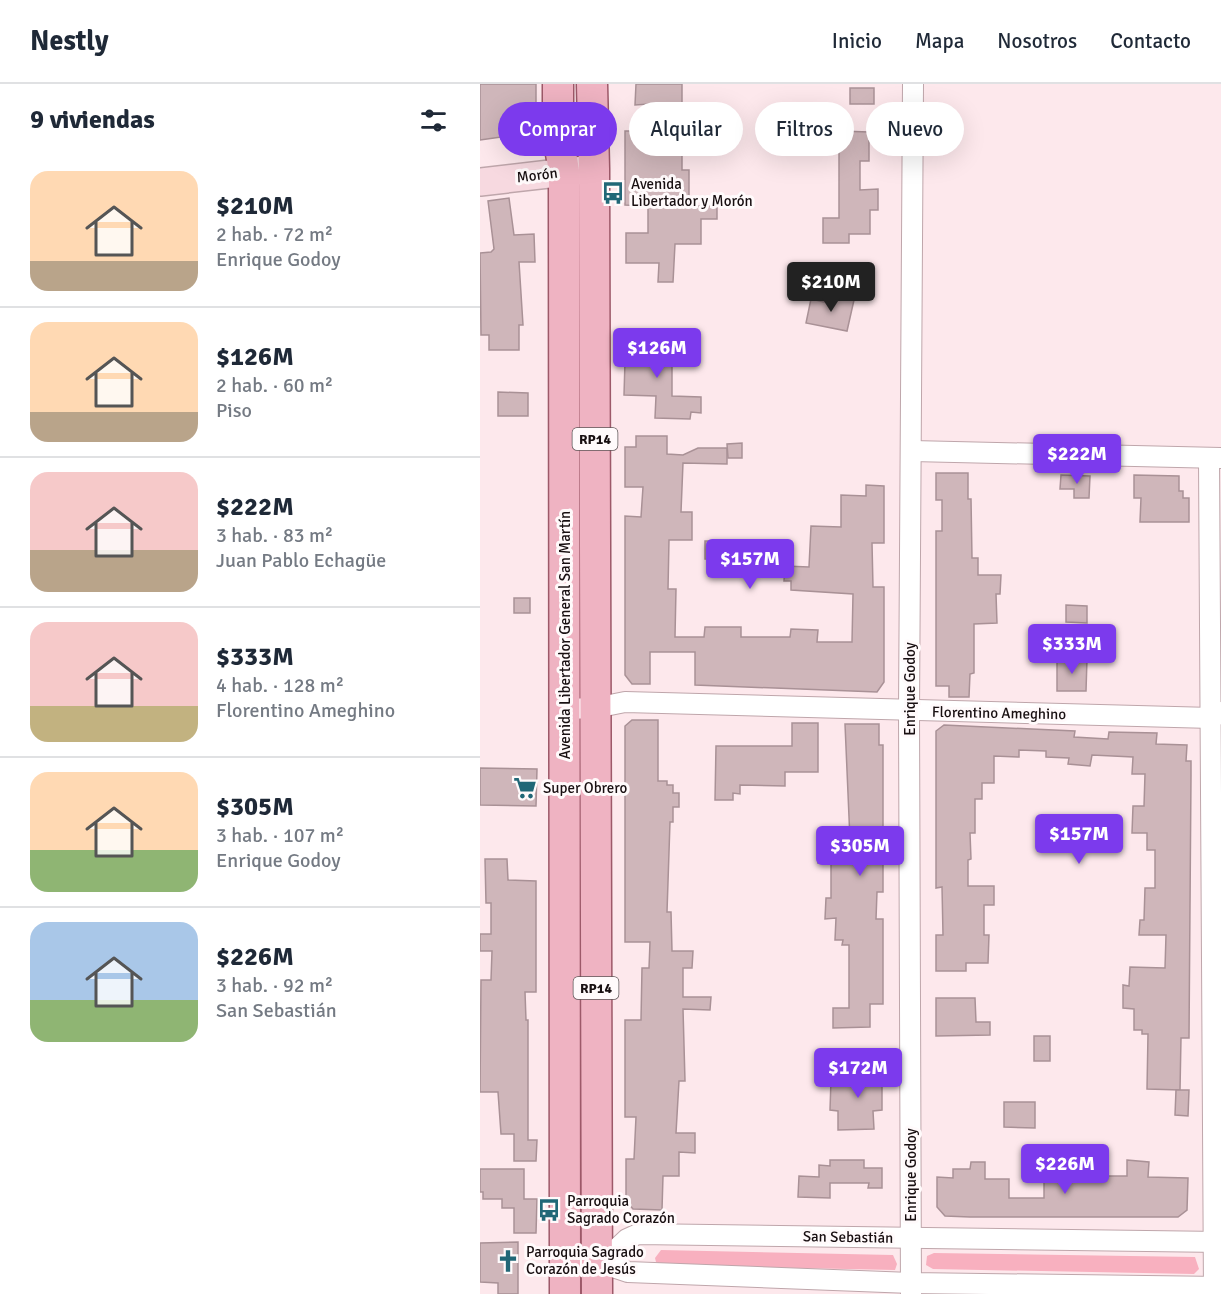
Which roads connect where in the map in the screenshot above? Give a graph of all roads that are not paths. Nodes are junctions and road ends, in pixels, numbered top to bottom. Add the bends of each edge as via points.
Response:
1 (558, 84) edge
2 (592, 84) edge
3 (913, 84) edge
4 (594, 169) junction
5 (564, 171) junction
6 (480, 182) edge
7 (912, 452) junction
8 (1215, 458) edge
9 (595, 708) junction
10 (565, 709) junction
11 (909, 711) junction
12 (1216, 715) edge
13 (912, 1238) junction
14 (1218, 1241) edge
15 (565, 1281) edge
16 (596, 1281) edge
17 (911, 1288) edge
18 (1217, 1289) edge

1 - 5 main road, Avenida Libertador General San Martín / RP14 via 558,136
2 - 4 main road, Avenida Libertador General San Martín / RP14
3 - 7 street, Enrique Godoy
4 - 5 street, Morón
4 - 9 main road, Avenida Libertador General San Martín / RP14
5 - 6 street, Morón
5 - 10 main road, Avenida Libertador General San Martín / RP14
7 - 8 street
7 - 11 street, Enrique Godoy
8 - 12 street
9 - 10 street, Florentino Ameghino
9 - 11 street, Florentino Ameghino via 625,702
9 - 16 main road, Avenida Libertador General San Martín / RP14
10 - 15 main road, Avenida Libertador General San Martín / RP14
11 - 12 street, Florentino Ameghino
11 - 13 street, Enrique Godoy
12 - 14 street
13 - 14 street, San Sebastián
13 - 16 street, San Sebastián via 638,1234 627,1239
13 - 17 street, Enrique Godoy
14 - 18 street
15 - 16 street
16 - 17 street via 610,1266 628,1272
17 - 18 street

